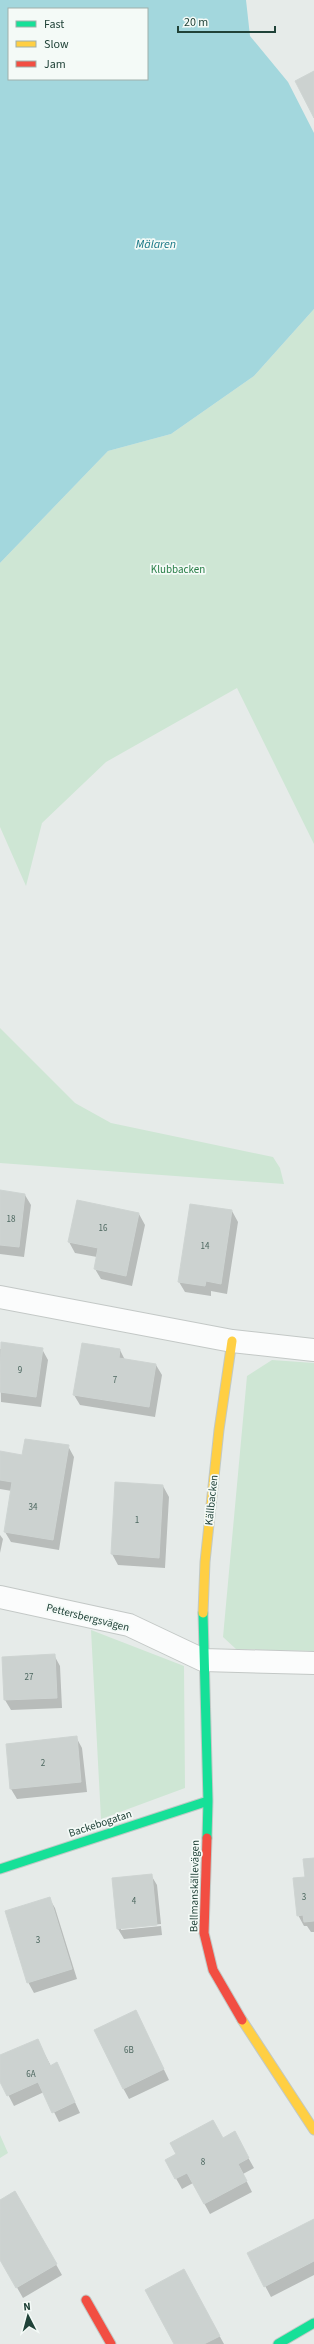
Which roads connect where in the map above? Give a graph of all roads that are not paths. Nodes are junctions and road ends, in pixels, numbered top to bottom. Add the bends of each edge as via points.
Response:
1 (0, 1298) edge
2 (232, 1341) junction
3 (314, 1350) edge
4 (0, 1597) edge
5 (202, 1660) junction
6 (314, 1663) edge
7 (208, 1801) junction
8 (0, 1869) edge
9 (314, 2130) edge
10 (86, 2300) dead end
11 (314, 2323) edge
12 (111, 2344) edge
13 (278, 2344) edge

1 - 2 street
2 - 3 street
2 - 5 street, Källbacken via 219,1430 205,1562
4 - 5 street, Pettersbergsvägen via 129,1625
5 - 6 street, Pettersbergsvägen
5 - 7 street, Bellmanskällevägen
7 - 8 street, Backebogatan
7 - 9 street, Bellmanskällevägen via 204,1933 213,1970 243,2022
10 - 12 street
11 - 13 street

